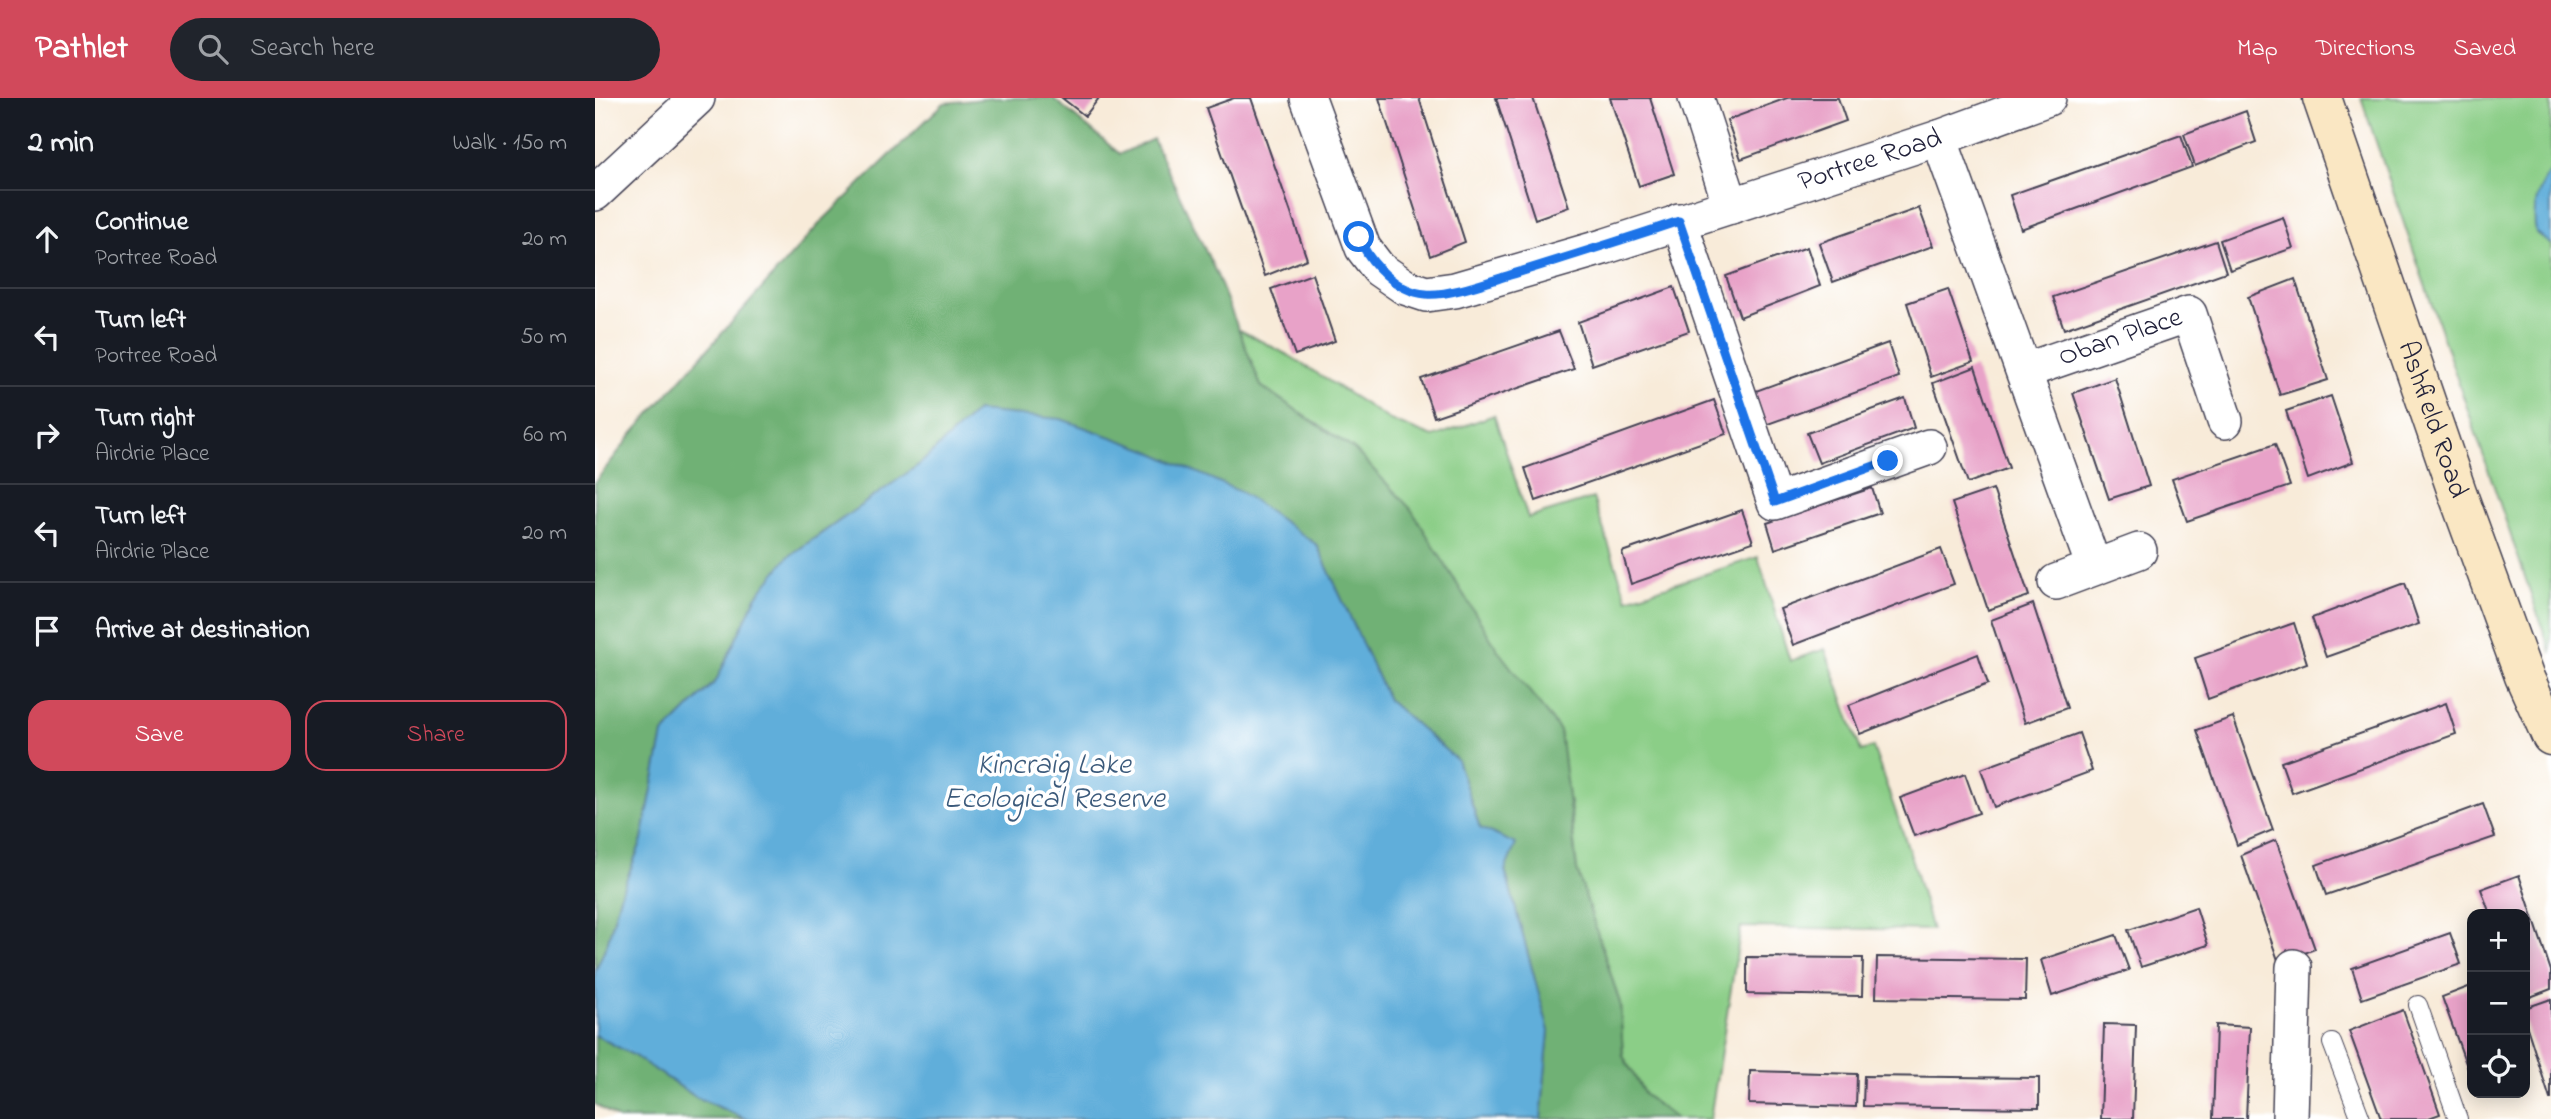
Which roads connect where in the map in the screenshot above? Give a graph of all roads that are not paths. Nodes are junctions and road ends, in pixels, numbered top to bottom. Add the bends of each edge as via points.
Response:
1 (697, 98) edge
2 (1308, 98) edge
3 (1696, 98) edge
4 (2048, 98) edge
5 (2322, 98) edge
6 (1939, 138) junction
7 (595, 193) edge
8 (1731, 206) junction
9 (1679, 221) junction
10 (2024, 371) junction
11 (2225, 421) dead end
12 (1929, 447) dead end
13 (2139, 551) dead end
14 (2094, 567) junction
15 (2056, 582) dead end
16 (2551, 736) edge
17 (2294, 967) dead end
18 (2419, 1006) dead end
19 (2332, 1043) dead end
20 (2290, 1119) edge
21 (2361, 1119) edge
22 (2458, 1119) edge

1 - 7 street
2 - 9 street, Portree Road via 1363,248 1385,274 1426,294 1478,285
3 - 8 street
4 - 6 street, Portree Road
5 - 16 street, Ashfield Road via 2456,492
6 - 8 street, Portree Road
6 - 10 street, Oban Place
8 - 9 street, Portree Road
9 - 12 street via 1775,502
10 - 11 street, Oban Place via 2189,314
10 - 14 street, Oban Place
13 - 14 street
14 - 15 street
17 - 20 street
18 - 22 lane
19 - 21 lane

